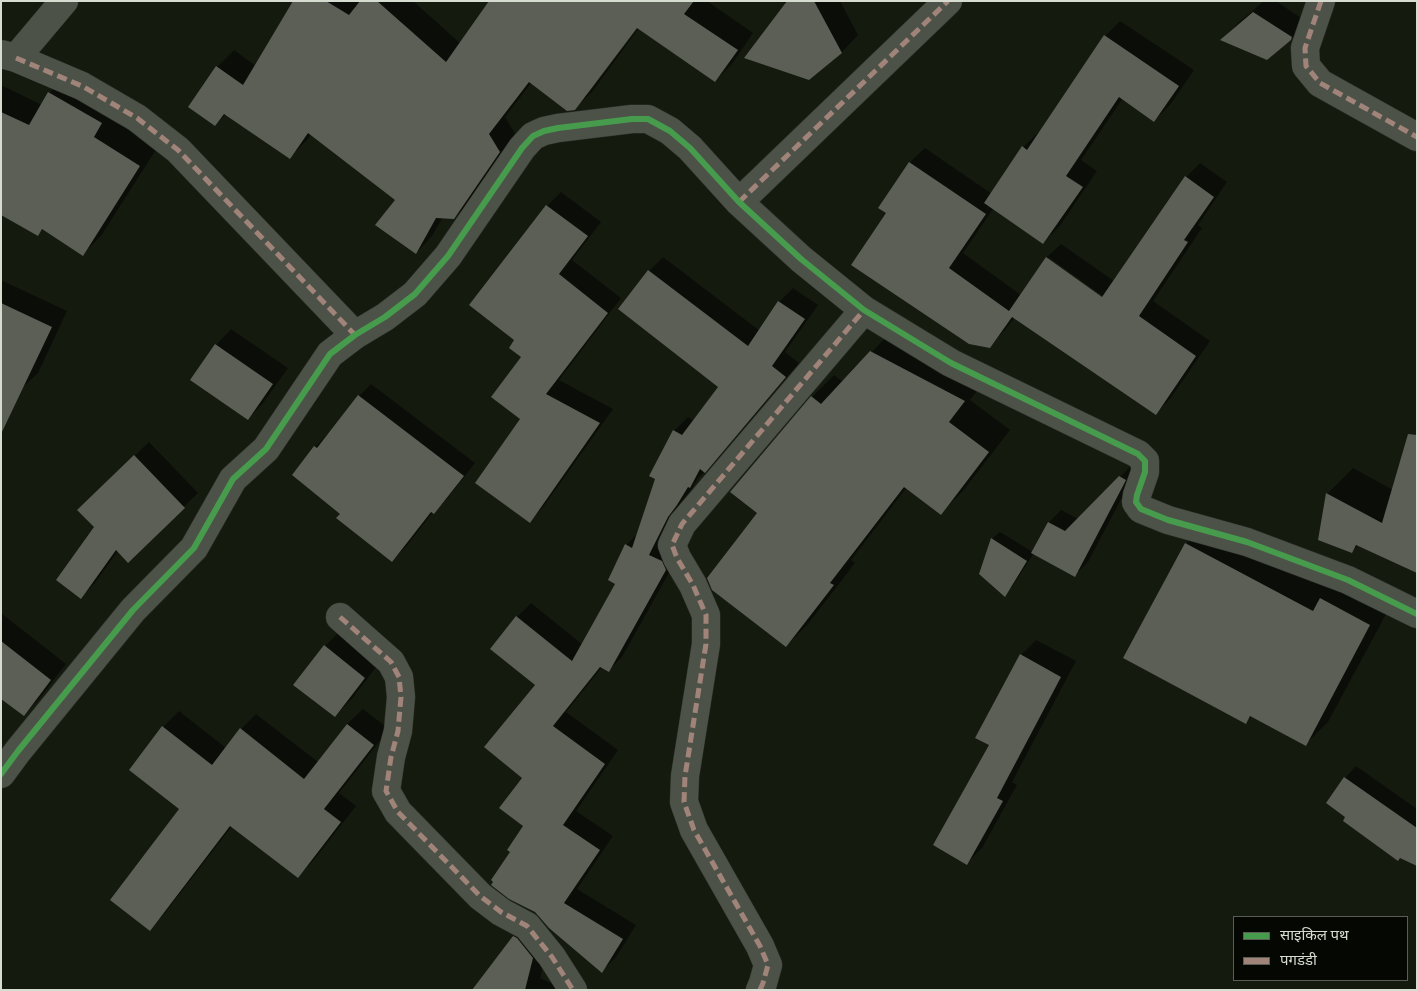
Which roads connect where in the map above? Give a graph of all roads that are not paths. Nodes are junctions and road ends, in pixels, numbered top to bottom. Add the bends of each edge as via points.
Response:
1 (64, 1) edge
2 (948, 1) edge
3 (1321, 1) edge
4 (8, 56) edge
5 (1417, 137) edge
6 (739, 202) junction
7 (864, 310) junction
8 (355, 335) junction
9 (1417, 614) edge
10 (340, 617) dead end
11 (1, 774) edge
12 (573, 990) edge
13 (760, 990) edge

1 - 4 street
2 - 6 street
3 - 5 street via 1306,48 1306,66 1320,83
4 - 8 street via 82,86 137,118 178,150
6 - 7 street via 801,259
6 - 8 street via 690,148 670,131 648,119 544,131 533,136 522,148 448,256 414,294
7 - 9 street via 951,363 1138,454 1145,461 1136,502 1141,509 1168,520 1248,542 1339,576
7 - 13 street via 682,524 672,545 706,615 706,644 685,776 684,802 694,830 768,965
8 - 11 street via 330,354 266,449 233,479 194,548 133,610
10 - 12 street via 391,662 399,677 398,731 386,791 398,812 480,896 527,926

